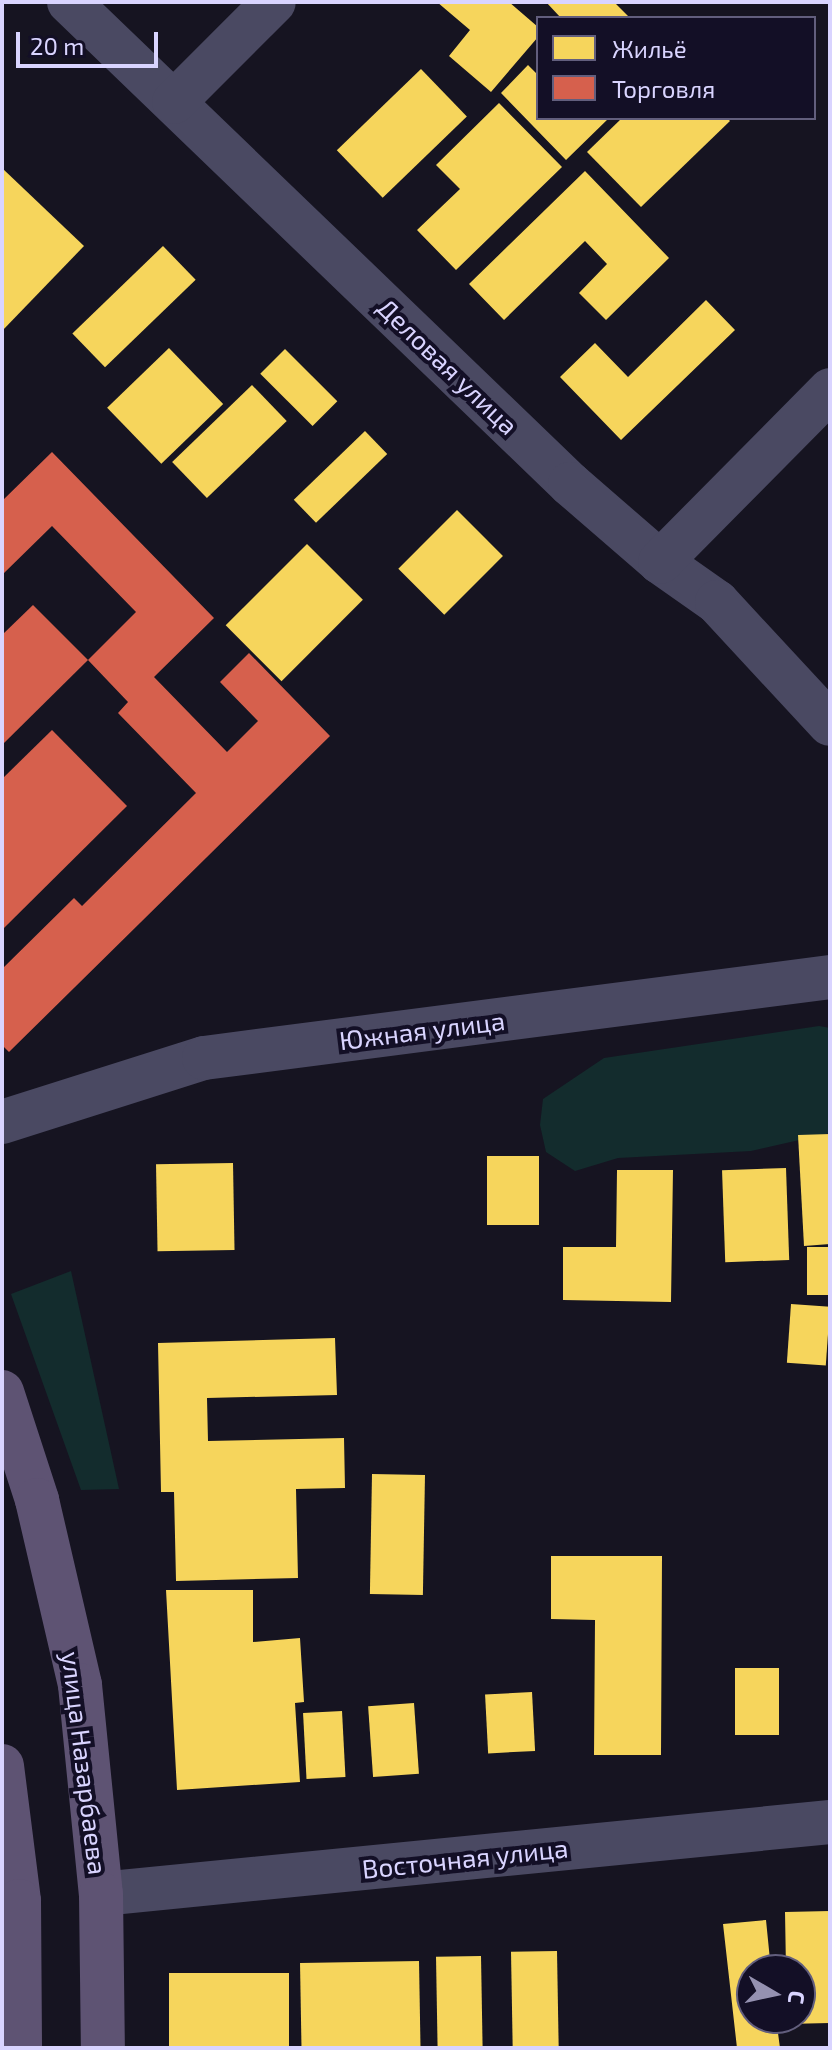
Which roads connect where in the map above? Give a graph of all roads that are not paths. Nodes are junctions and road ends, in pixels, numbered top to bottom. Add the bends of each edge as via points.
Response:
1 (69, 2) edge
2 (274, 2) edge
3 (174, 102) junction
4 (830, 390) edge
5 (660, 562) junction
6 (830, 724) edge
7 (830, 977) edge
8 (12, 1118) edge
9 (2, 1392) edge
10 (2, 1766) edge
11 (830, 1822) edge
12 (101, 1894) junction
13 (20, 2048) edge
14 (103, 2048) edge

1 - 3 street, Деловая улица
2 - 3 street
3 - 5 street, Деловая улица via 570,484
4 - 5 street
5 - 6 street, Деловая улица via 717,602
7 - 8 street, Южная улица via 204,1058
9 - 12 main road, улица Назарбаева via 37,1500 80,1685
10 - 13 main road via 19,1901
11 - 12 street, Восточная улица
12 - 14 main road, улица Назарбаева

